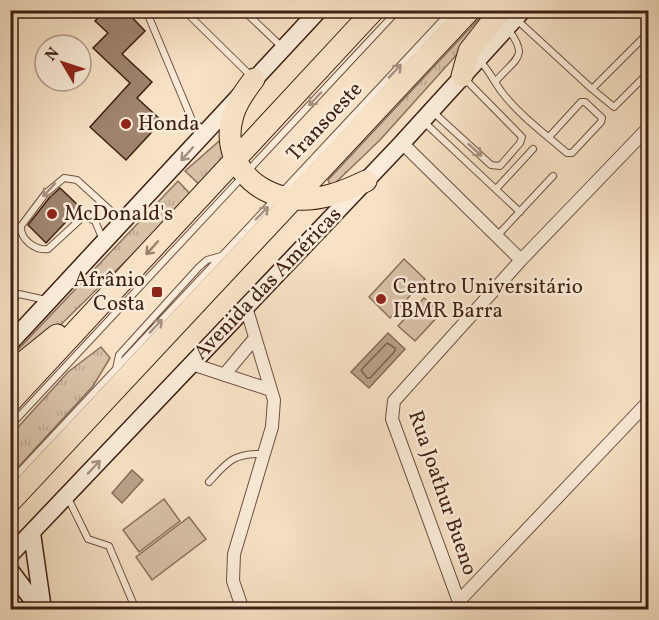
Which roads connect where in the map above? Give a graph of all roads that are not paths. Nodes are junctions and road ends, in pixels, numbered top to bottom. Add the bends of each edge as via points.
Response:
1 (146, 10) edge
2 (243, 10) edge
3 (319, 10) edge
4 (374, 10) edge
5 (398, 10) edge
6 (452, 10) edge
7 (471, 10) edge
8 (191, 17) dead end
9 (512, 17) edge
10 (648, 33) edge
11 (283, 48) junction
12 (478, 59) junction
13 (648, 73) edge
14 (462, 76) junction
15 (254, 79) junction
16 (496, 81) junction
17 (592, 89) junction
18 (427, 116) junction
19 (648, 128) edge
20 (207, 133) junction
21 (549, 137) junction
22 (402, 143) junction
23 (533, 149) dead end
24 (239, 166) junction
25 (553, 176) dead end
26 (366, 181) junction
27 (496, 189) junction
28 (286, 197) junction
29 (520, 212) junction
30 (123, 222) junction
31 (497, 236) junction
32 (104, 243) junction
33 (521, 260) junction
34 (112, 293) junction
35 (10, 301) edge
36 (50, 301) junction
37 (246, 307) junction
38 (255, 338) junction
39 (10, 343) edge
40 (192, 364) junction
41 (10, 373) edge
42 (224, 375) junction
43 (272, 390) junction
44 (10, 402) edge
45 (648, 402) edge
46 (10, 426) edge
47 (264, 454) junction
48 (10, 482) edge
49 (209, 482) dead end
50 (67, 496) junction
51 (10, 502) edge
52 (32, 533) junction
53 (10, 555) edge
54 (10, 570) edge
55 (460, 605) edge
56 (42, 609) edge
57 (136, 609) edge
58 (243, 609) edge

1 - 20 lane via 192,120
2 - 11 lane
3 - 11 main road
4 - 24 highway
5 -> 24 lane, Transoeste
28 -> 6 lane, Transoeste
7 - 28 highway, Avenida das Américas
8 - 15 lane
9 - 12 main road, Avenida das Américas
9 - 14 highway via 473,45
9 - 16 lane via 521,49
9 - 17 lane
10 - 17 lane
11 - 15 main road
12 - 14 main road, Avenida das Américas
12 - 16 lane
13 - 17 lane via 614,107
14 - 18 main road, Avenida das Américas
18 -> 14 lane via 496,167 520,143 522,137 518,132
15 - 20 main road
15 - 24 highway via 234,114 230,136
16 - 21 lane
18 - 22 main road, Avenida das Américas
18 - 27 lane
19 - 33 street, Rua Joathur Bueno
20 -> 30 main road
21 - 21 lane via 570,155 602,118 581,102
22 - 26 main road, Avenida das Américas
22 - 31 street
23 - 27 lane
24 - 28 highway via 263,190
24 -> 34 highway
24 - 46 lane, Transoeste via 181,248
25 - 29 lane
26 - 28 highway via 324,197
26 - 37 main road, Avenida das Américas
27 - 29 lane
48 -> 28 lane, Transoeste via 116,369 119,355 200,267 222,255
28 - 51 highway, Avenida das Américas
29 - 31 lane
30 - 32 main road
30 -> 32 lane via 77,180 64,178 46,193 21,226 22,236 36,248 48,249 84,216 95,221
31 - 33 street
32 - 36 main road
33 - 55 street, Rua Joathur Bueno via 400,394 391,411
34 - 41 highway via 77,314 45,347
34 - 44 highway
35 - 36 lane via 19,294
36 - 39 main road
37 - 38 street
37 - 40 main road, Avenida das Américas
38 - 42 street
38 - 43 street
40 - 42 street
50 -> 40 main road, Avenida das Américas
42 - 43 street
43 - 47 street via 274,412
45 - 55 street
47 - 49 lane via 233,458
47 - 58 street via 234,554 233,581
50 - 52 main road, Avenida das Américas
50 - 57 lane via 86,536 109,546
52 - 53 main road, Avenida das Américas
52 - 56 main road
54 - 56 main road

